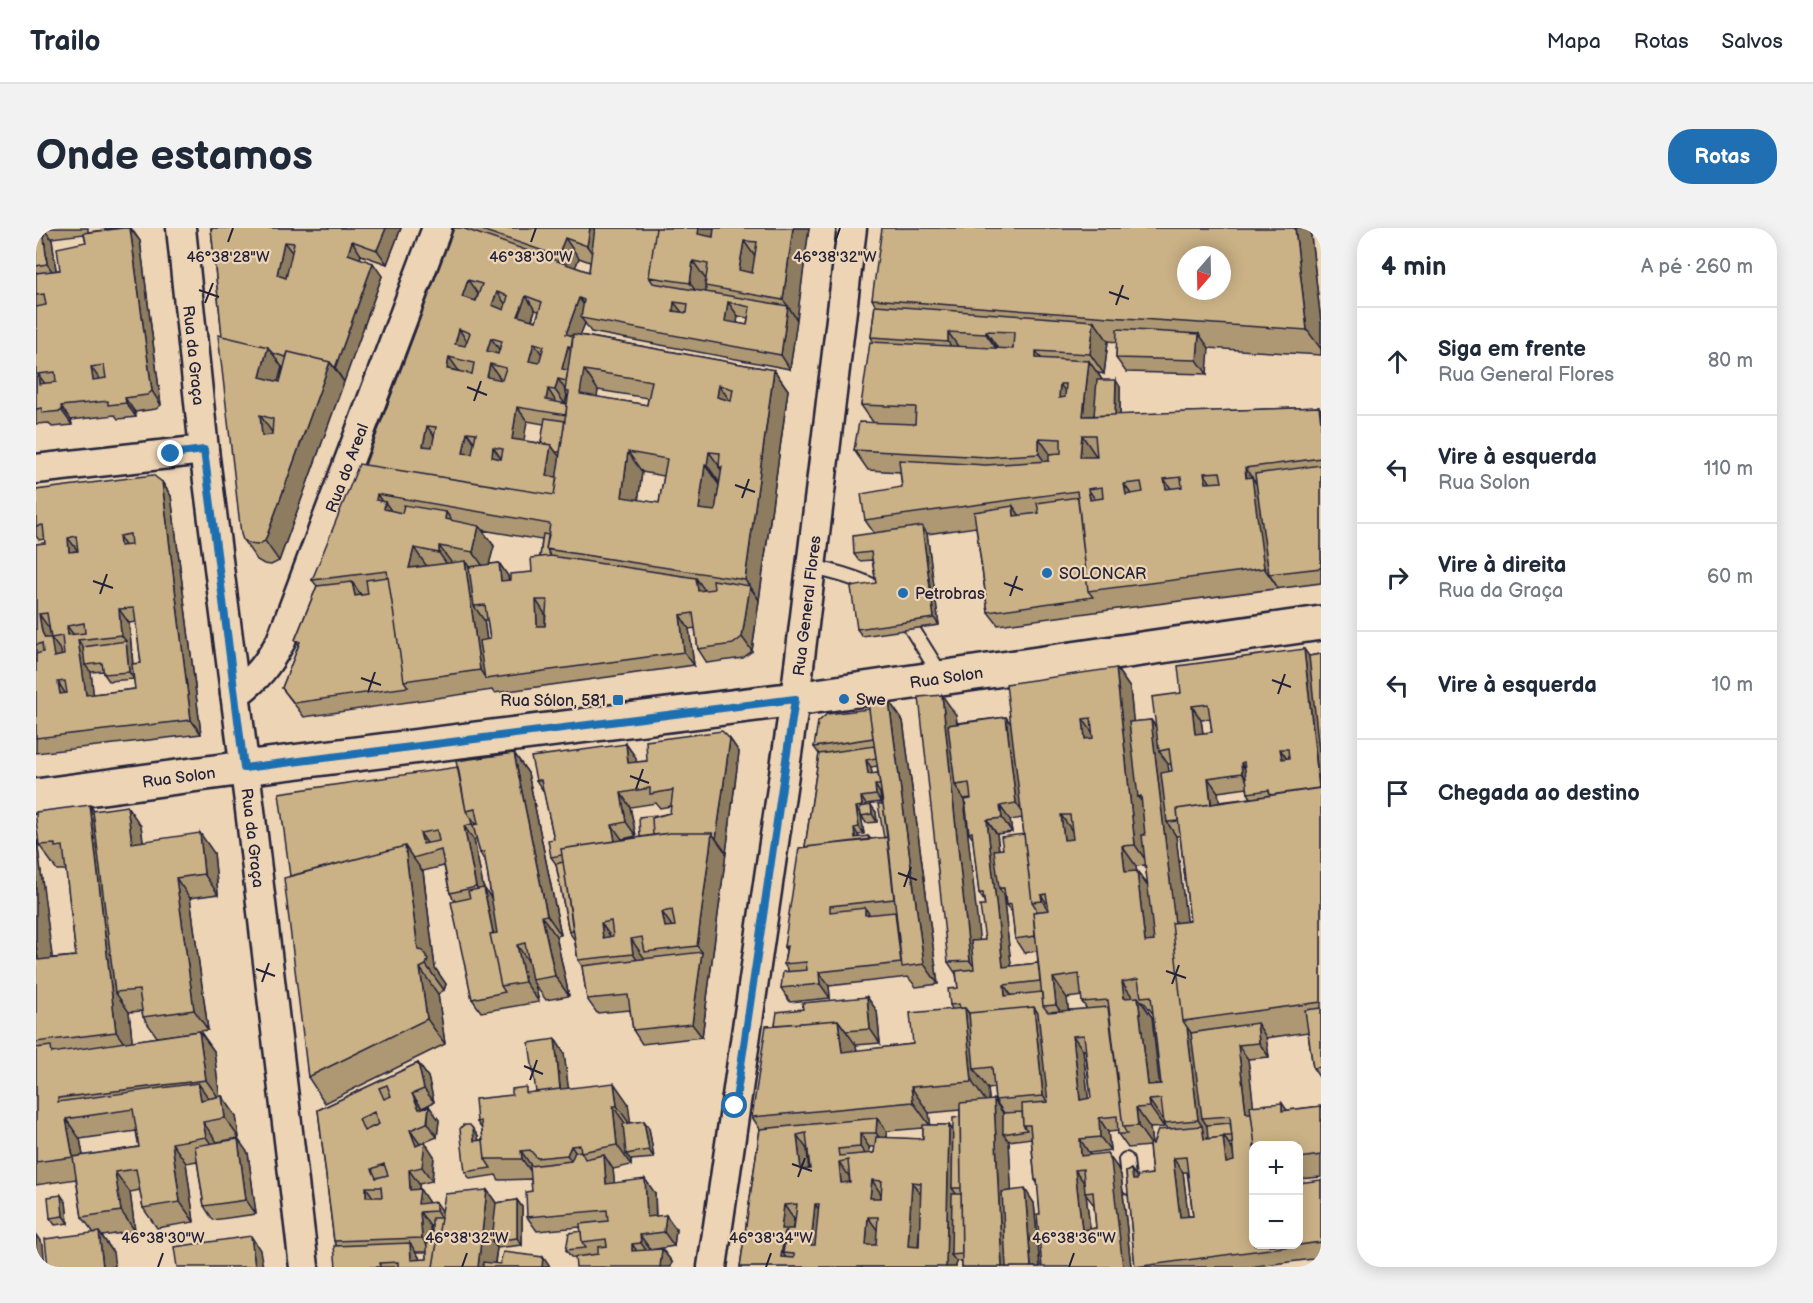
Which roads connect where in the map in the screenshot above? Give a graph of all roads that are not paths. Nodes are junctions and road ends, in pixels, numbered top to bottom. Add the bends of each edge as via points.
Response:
1 (181, 228) edge
2 (437, 228) edge
3 (852, 228) edge
4 (204, 450) junction
5 (36, 469) edge
6 (811, 567) junction
7 (881, 590) edge
8 (1321, 623) edge
9 (912, 628) edge
10 (942, 677) junction
11 (235, 694) junction
12 (795, 699) junction
13 (244, 768) junction
14 (36, 796) edge
15 (1126, 1160) dead end
16 (1130, 1196) edge
17 (304, 1267) edge
18 (712, 1267) edge

1 - 4 street, Rua da Graça
2 - 11 street, Rua do Areal via 281,641 265,669
3 - 6 street, Rua General Flores
4 - 5 street
4 - 11 street, Rua da Graça
6 - 7 lane via 841,573
6 - 12 street, Rua General Flores
8 - 10 street, Rua Solon
9 - 10 lane
10 - 12 street, Rua Solon
11 - 13 street, Rua da Graça
12 - 13 street, Rua Solon
12 - 18 street, Rua General Flores
13 - 14 street, Rua Solon
13 - 17 street, Rua da Graça
15 - 16 lane

